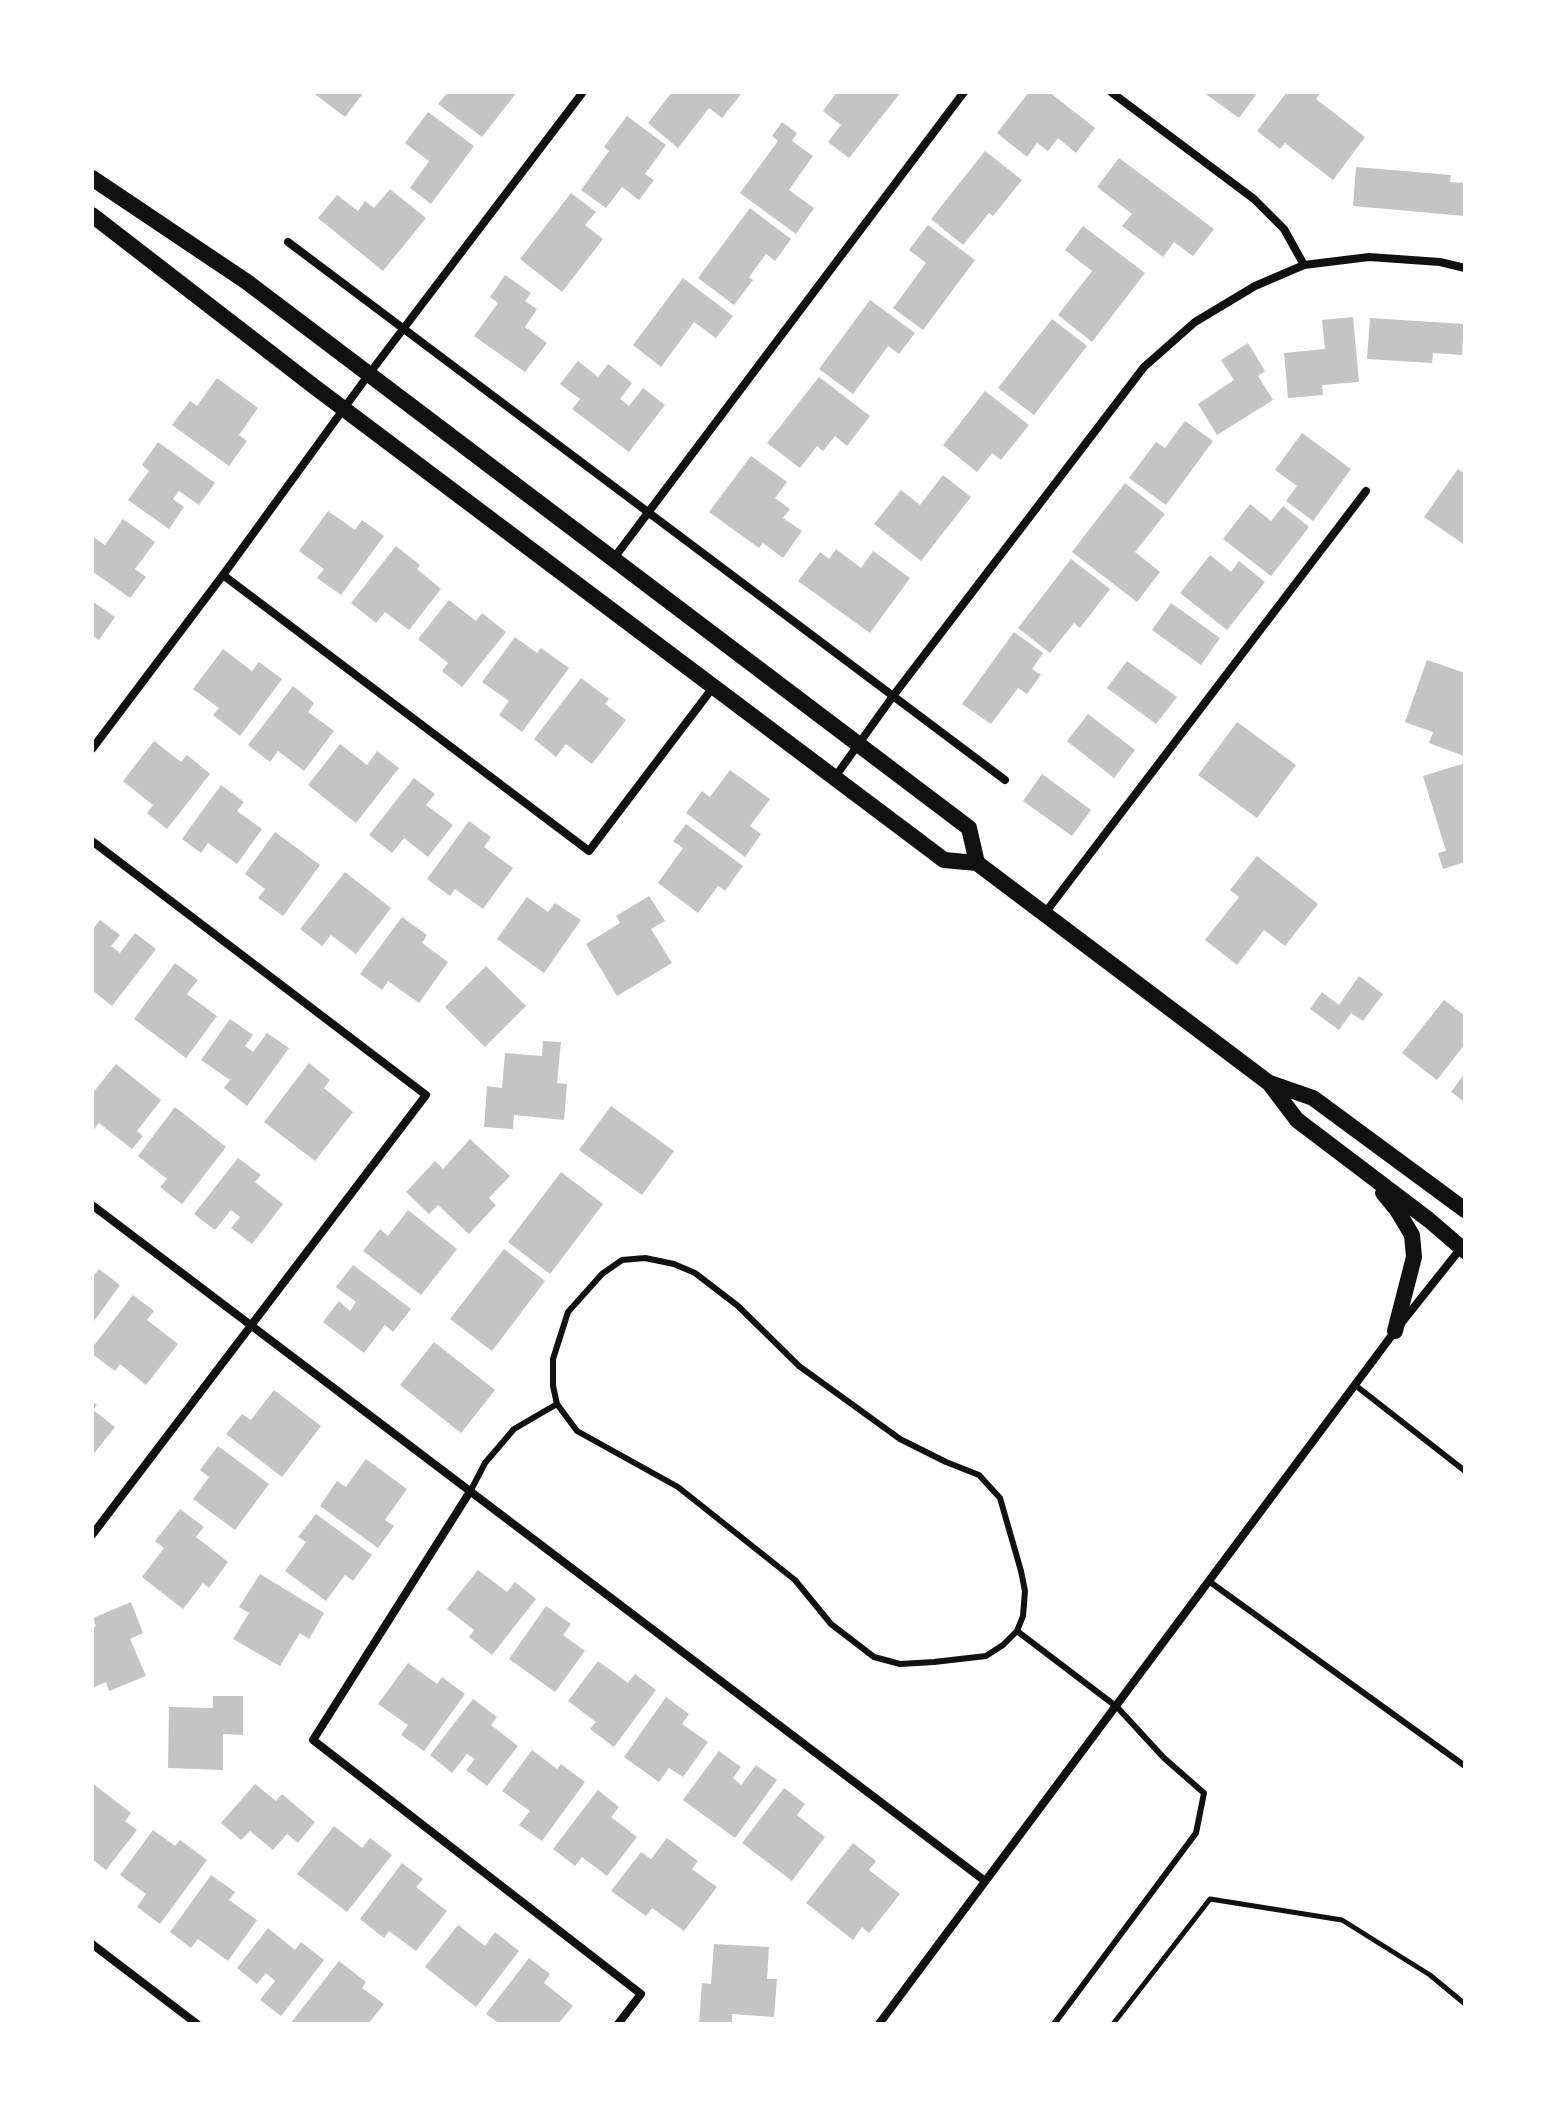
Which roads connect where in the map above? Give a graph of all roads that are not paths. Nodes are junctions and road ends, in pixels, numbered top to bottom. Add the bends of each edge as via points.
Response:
1 (583, 92) edge
2 (964, 92) edge
3 (1111, 92) edge
4 (92, 178) edge
5 (92, 215) edge
6 (288, 242) dead end
7 (1304, 265) junction
8 (1465, 268) edge
9 (403, 329) junction
10 (369, 374) junction
11 (344, 408) junction
12 (1366, 491) dead end
13 (649, 513) junction
14 (614, 558) junction
15 (223, 575) junction
16 (714, 686) junction
17 (893, 696) junction
18 (858, 745) junction
19 (92, 749) edge
20 (835, 777) junction
21 (1005, 780) dead end
22 (92, 841) edge
23 (977, 863) junction
24 (1044, 914) junction
25 (1269, 1083) junction
26 (1358, 1165) junction
27 (92, 1205) edge
28 (1465, 1210) edge
29 (1463, 1249) edge
30 (252, 1325) junction
31 (1395, 1331) junction
32 (1355, 1385) junction
33 (557, 1404) junction
34 (1465, 1471) edge
35 (471, 1490) junction
36 (92, 1535) edge
37 (1210, 1582) junction
38 (1017, 1631) junction
39 (1117, 1707) junction
40 (1465, 1766) edge
41 (985, 1881) junction
42 (92, 1944) edge
43 (197, 2024) edge
44 (618, 2024) edge
45 (879, 2024) edge
46 (1054, 2024) edge

1 - 9 street
2 - 13 street
3 - 7 street via 1254,199 1284,229
4 - 10 main road via 247,282
5 - 11 main road
6 - 9 street
7 - 8 street via 1369,257
7 - 17 street via 1255,286 1195,322 1144,367
9 - 10 street
9 - 13 street
10 - 11 street
10 - 14 main road
11 - 15 street
11 - 16 main road
12 - 24 street
13 - 14 street
13 - 17 street
14 - 18 main road
15 - 16 street via 589,851
15 - 19 street
16 - 20 main road
17 - 18 street
17 - 21 street
18 - 20 street
18 - 23 main road via 969,828
20 - 23 main road via 944,860
22 - 30 street via 426,1095
23 - 24 main road
24 - 25 main road
25 - 26 main road via 1297,1120
25 - 28 main road via 1313,1098
26 - 29 main road
26 - 31 main road via 1412,1235 1414,1257
27 - 30 street
29 - 31 street
30 - 35 street
30 - 36 street
31 - 32 street
32 - 34 lane
32 - 37 street
33 - 35 lane via 514,1429 485,1463
33 - 38 lane via 577,1431 678,1487 795,1580 831,1624 874,1657 900,1664 986,1656
33 - 38 lane via 553,1359 568,1312 602,1274 622,1260 645,1258 695,1273 738,1306 799,1366 900,1439 979,1475 1000,1498 1025,1591
35 - 41 street
35 - 44 street via 313,1740 641,1994
37 - 39 street
37 - 40 lane
38 - 39 lane
39 - 41 street
39 - 46 lane via 1204,1793 1196,1833
41 - 45 street
42 - 43 street

